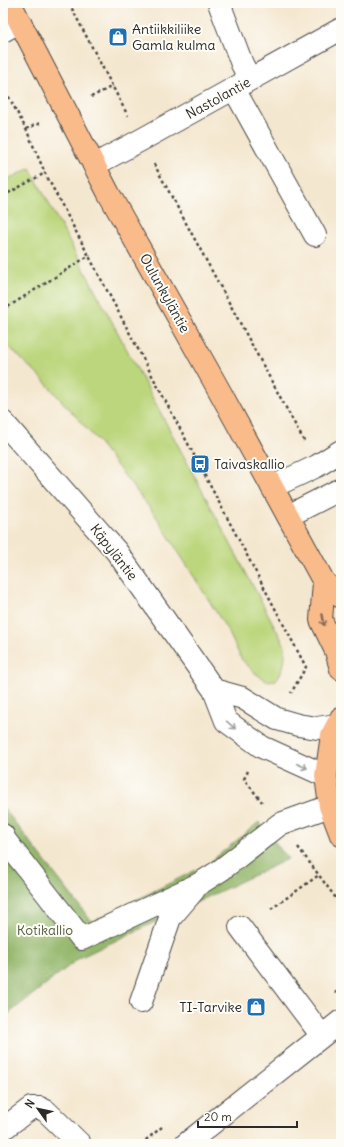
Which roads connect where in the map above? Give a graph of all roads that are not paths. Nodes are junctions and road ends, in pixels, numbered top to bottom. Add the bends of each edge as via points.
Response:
1 (219, 3) edge
2 (11, 19) edge
3 (341, 29) edge
4 (242, 84) junction
5 (94, 165) junction
6 (315, 235) dead end
7 (3, 422) edge
8 (341, 451) edge
9 (272, 487) junction
10 (341, 488) edge
11 (288, 516) junction
12 (324, 582) junction
13 (341, 597) edge
14 (341, 669) edge
15 (214, 690) junction
16 (339, 722) edge
17 (326, 776) junction
18 (330, 806) junction
19 (3, 835) edge
20 (341, 835) edge
21 (199, 884) junction
22 (240, 927) dead end
23 (141, 1002) dead end
24 (341, 1021) edge
25 (322, 1036) junction
26 (3, 1129) edge
27 (80, 1144) edge
28 (186, 1144) edge

1 - 4 street via 242,64
2 - 5 main road, Oulunkyläntie
3 - 4 street, Nastolantie
4 - 5 street, Nastolantie
4 - 6 street
5 - 9 main road, Oulunkyläntie
7 - 15 street, Käpyläntie via 117,552
8 - 9 street via 317,466
9 - 11 main road, Oulunkyläntie
10 - 11 street
11 - 12 main road, Oulunkyläntie
12 - 13 main road, Oulunkyläntie
12 -> 14 main road via 321,620 336,651
15 - 16 street via 243,698 277,719 298,725 317,728
15 -> 17 street, Käpyläntie via 226,721 262,747
16 - 17 main road via 332,735
17 - 18 main road
18 - 20 main road
18 - 21 street via 280,824
19 - 21 street via 82,939
21 - 23 street via 170,918
22 - 25 street
24 - 25 street
25 - 28 street
26 - 27 street via 31,1108 40,1108

